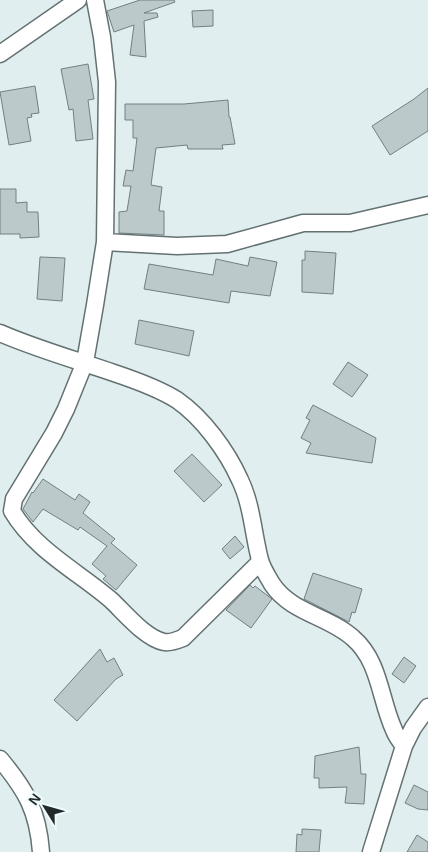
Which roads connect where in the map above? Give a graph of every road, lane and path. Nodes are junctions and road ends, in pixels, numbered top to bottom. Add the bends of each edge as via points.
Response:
1 (78, 0) edge
2 (95, 0) edge
3 (0, 54) edge
4 (428, 205) edge
5 (105, 242) junction
6 (0, 333) edge
7 (84, 362) junction
8 (260, 562) junction
9 (428, 707) edge
10 (404, 746) junction
11 (0, 759) edge
12 (41, 852) edge
13 (371, 852) edge

1 - 3 street
2 - 5 street via 108,82
4 - 5 street via 350,223 304,223 227,244 177,246
5 - 7 street
6 - 7 street
7 - 8 street via 155,388 177,400 198,420 240,479 251,513
7 - 8 street via 66,410 14,499 12,511 18,522 146,633 165,642 183,638
8 - 10 street via 274,586 286,598 304,611 334,624 354,638 366,653 373,665 394,732
9 - 10 street
10 - 13 street
11 - 12 street via 12,772 35,811

